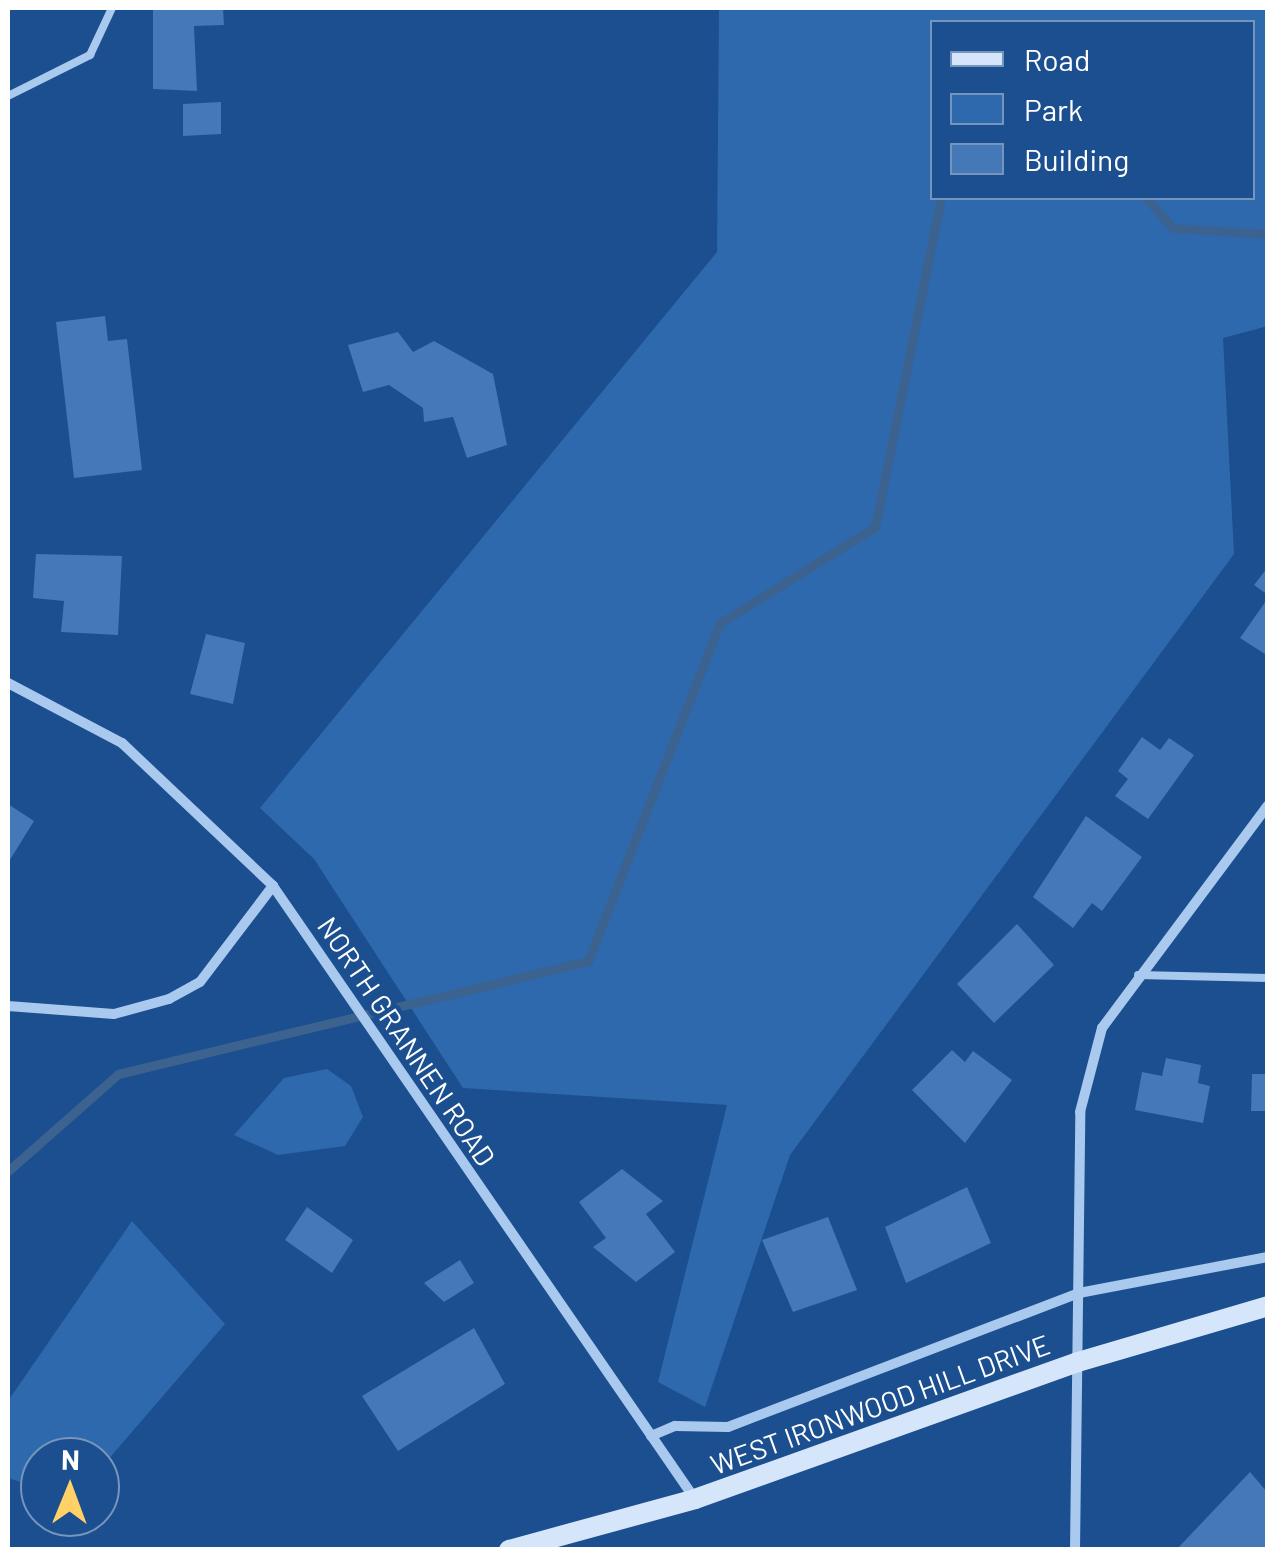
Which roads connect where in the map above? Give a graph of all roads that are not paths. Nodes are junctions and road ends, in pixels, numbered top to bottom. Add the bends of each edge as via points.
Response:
1 (112, 8) edge
2 (8, 96) edge
3 (8, 683) edge
4 (1268, 806) edge
5 (273, 886) junction
6 (1138, 975) junction
7 (1268, 978) edge
8 (8, 1006) edge
9 (1268, 1257) edge
10 (1079, 1293) junction
11 (1268, 1306) edge
12 (1078, 1362) junction
13 (651, 1436) junction
14 (695, 1499) junction
15 (509, 1550) edge
16 (1076, 1550) edge

1 - 2 lane via 90,54
3 - 5 street, NORTH GRANNEN ROAD via 122,743
4 - 6 street
5 - 8 street via 210,971 169,1000 114,1014
5 - 13 street, NORTH GRANNEN ROAD
6 - 7 lane
6 - 10 street via 1102,1028 1080,1112
9 - 10 street, WEST IRONWOOD HILL DRIVE
10 - 12 street
10 - 13 street, WEST IRONWOOD HILL DRIVE via 728,1426 675,1426
11 - 12 street, WEST IRONWOOD HILL DRIVE
12 - 14 street, WEST IRONWOOD HILL DRIVE
12 - 16 street
13 - 14 street, NORTH GRANNEN ROAD
14 - 15 street, WEST IRONWOOD HILL DRIVE

